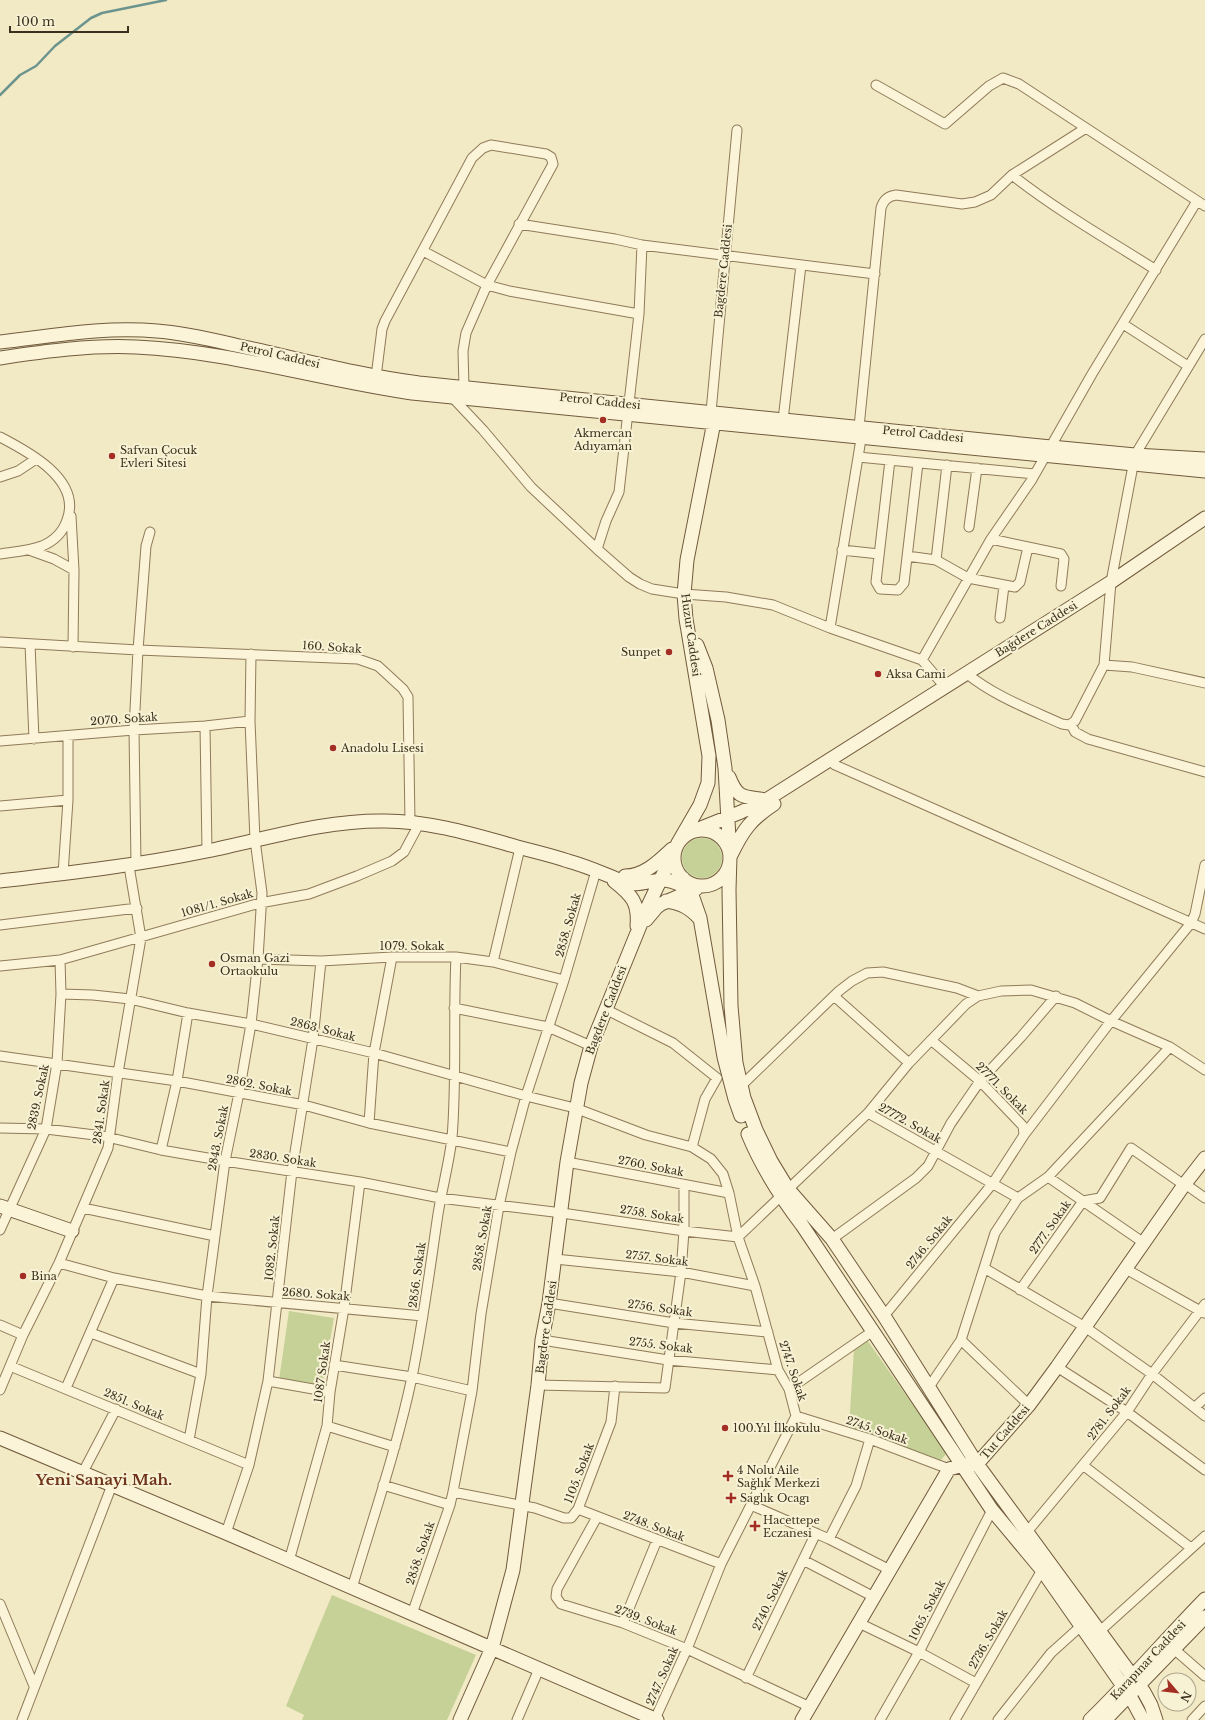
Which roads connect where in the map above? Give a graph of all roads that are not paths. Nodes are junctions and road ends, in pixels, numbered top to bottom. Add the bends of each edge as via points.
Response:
1 (876, 85) dead end
2 (1086, 128) junction
3 (737, 130) dead end
4 (1012, 176) junction
5 (1197, 201) junction
6 (1205, 206) edge
7 (519, 224) junction
8 (642, 245) junction
9 (423, 251) junction
10 (725, 255) junction
11 (800, 265) junction
12 (1156, 270) junction
13 (875, 274) junction
14 (487, 285) junction
15 (638, 314) junction
16 (1123, 324) junction
17 (1205, 339) edge
18 (0, 342) edge
19 (0, 358) edge
20 (1188, 366) junction
21 (376, 377) junction
22 (464, 387) junction
23 (452, 397) junction
24 (628, 409) junction
25 (712, 417) junction
26 (783, 420) junction
27 (860, 433) junction
28 (0, 437) edge
29 (1048, 452) junction
30 (858, 457) junction
31 (36, 459) junction
32 (1205, 459) edge
33 (890, 460) junction
34 (1134, 460) junction
35 (918, 463) junction
36 (947, 465) junction
37 (977, 468) junction
38 (1205, 471) edge
39 (1035, 474) junction
40 (0, 477) edge
41 (70, 505) junction
42 (1205, 518) edge
43 (969, 527) dead end
44 (150, 532) dead end
45 (990, 539) junction
46 (1028, 547) junction
47 (597, 549) junction
48 (29, 550) junction
49 (842, 550) junction
50 (0, 554) edge
51 (879, 554) junction
52 (907, 556) junction
53 (936, 560) junction
54 (74, 570) junction
55 (968, 578) junction
56 (1111, 582) junction
57 (1004, 586) junction
58 (1061, 586) dead end
59 (684, 594) junction
60 (1000, 618) dead end
61 (686, 619) junction
62 (830, 628) junction
63 (0, 642) edge
64 (30, 644) junction
65 (73, 647) junction
66 (138, 650) junction
67 (251, 654) junction
68 (922, 660) junction
69 (1104, 665) junction
70 (966, 673) junction
71 (1205, 683) edge
72 (945, 687) junction
73 (250, 721) junction
74 (1071, 724) junction
75 (205, 726) junction
76 (134, 730) junction
77 (68, 736) junction
78 (34, 738) junction
79 (0, 741) edge
80 (832, 762) junction
81 (725, 768) junction
82 (1205, 772) edge
83 (68, 800) junction
84 (766, 800) junction
85 (0, 806) edge
86 (729, 818) junction
87 (415, 823) junction
88 (696, 830) junction
89 (255, 840) junction
90 (678, 843) junction
91 (520, 848) junction
92 (207, 851) junction
93 (730, 856) junction
94 (133, 865) junction
95 (1205, 865) edge
96 (602, 872) junction
97 (63, 874) junction
98 (683, 878) junction
99 (660, 880) junction
100 (0, 881) edge
101 (703, 886) junction
102 (690, 891) junction
103 (666, 901) junction
104 (260, 903) junction
105 (137, 908) junction
106 (700, 918) junction
107 (1191, 923) junction
108 (0, 925) edge
109 (1205, 929) edge
110 (636, 935) junction
111 (141, 938) junction
112 (392, 957) junction
113 (456, 957) junction
114 (258, 959) junction
115 (60, 960) junction
116 (321, 961) junction
117 (493, 962) junction
118 (0, 966) edge
119 (564, 980) junction
120 (62, 994) junction
121 (834, 996) junction
122 (978, 996) junction
123 (1056, 996) junction
124 (130, 999) junction
125 (454, 1008) junction
126 (605, 1009) junction
127 (188, 1013) junction
128 (1111, 1021) junction
129 (251, 1024) junction
130 (548, 1027) junction
131 (313, 1039) junction
132 (931, 1040) junction
133 (591, 1046) junction
134 (1170, 1047) junction
135 (374, 1054) junction
136 (0, 1056) edge
137 (57, 1063) junction
138 (909, 1063) junction
139 (1205, 1070) edge
140 (118, 1073) junction
141 (722, 1076) junction
142 (456, 1077) junction
143 (177, 1081) junction
144 (980, 1081) junction
145 (741, 1086) junction
146 (239, 1094) junction
147 (526, 1096) junction
148 (304, 1105) junction
149 (575, 1108) junction
150 (868, 1113) junction
151 (369, 1123) junction
152 (0, 1128) edge
153 (46, 1128) junction
154 (1024, 1135) junction
155 (110, 1138) junction
156 (452, 1140) junction
157 (692, 1147) junction
158 (161, 1150) junction
159 (937, 1151) junction
160 (511, 1152) junction
161 (1205, 1158) edge
162 (225, 1161) junction
163 (567, 1162) junction
164 (292, 1171) junction
165 (1048, 1176) junction
166 (360, 1182) junction
167 (993, 1183) junction
168 (1184, 1184) junction
169 (684, 1185) junction
170 (729, 1193) junction
171 (784, 1193) junction
172 (440, 1198) junction
173 (1018, 1198) junction
174 (1205, 1198) edge
175 (1083, 1202) junction
176 (499, 1206) junction
177 (5, 1207) edge
178 (83, 1208) junction
179 (562, 1213) junction
180 (0, 1230) edge
181 (684, 1231) junction
182 (72, 1232) junction
183 (215, 1236) junction
184 (738, 1237) junction
185 (832, 1239) junction
186 (1144, 1243) junction
187 (555, 1258) junction
188 (59, 1263) junction
189 (984, 1268) junction
190 (1126, 1269) junction
191 (681, 1272) junction
192 (114, 1278) junction
193 (755, 1286) junction
194 (1020, 1290) junction
195 (207, 1296) junction
196 (278, 1303) junction
197 (549, 1303) junction
198 (344, 1308) junction
199 (1203, 1310) edge
200 (423, 1316) junction
201 (884, 1316) junction
202 (674, 1323) junction
203 (0, 1325) edge
204 (1085, 1327) junction
205 (872, 1331) junction
206 (768, 1332) junction
207 (91, 1333) junction
208 (23, 1335) junction
209 (542, 1340) junction
210 (961, 1340) junction
211 (668, 1360) junction
212 (10, 1366) junction
213 (334, 1366) junction
214 (1058, 1367) junction
215 (778, 1370) junction
216 (201, 1374) junction
217 (1152, 1374) junction
218 (412, 1377) junction
219 (268, 1381) junction
220 (538, 1385) junction
221 (615, 1386) junction
222 (929, 1387) junction
223 (66, 1388) junction
224 (789, 1389) junction
225 (0, 1390) edge
226 (472, 1391) junction
227 (330, 1392) junction
228 (1205, 1398) edge
229 (1029, 1405) junction
230 (1195, 1407) junction
231 (116, 1409) junction
232 (1127, 1412) junction
233 (796, 1416) junction
234 (1205, 1416) edge
235 (327, 1426) junction
236 (0, 1438) edge
237 (870, 1439) junction
238 (189, 1440) junction
239 (395, 1447) junction
240 (977, 1464) junction
241 (249, 1465) junction
242 (963, 1465) junction
243 (1084, 1466) junction
244 (949, 1469) junction
245 (1205, 1470) edge
246 (83, 1472) junction
247 (112, 1485) junction
248 (383, 1485) junction
249 (453, 1492) junction
250 (450, 1505) junction
251 (751, 1505) junction
252 (522, 1506) junction
253 (578, 1509) junction
254 (992, 1510) junction
255 (597, 1517) junction
256 (1027, 1532) junction
257 (226, 1533) junction
258 (816, 1533) junction
259 (1205, 1536) edge
260 (829, 1539) junction
261 (657, 1540) junction
262 (1191, 1548) junction
263 (803, 1560) junction
264 (289, 1561) junction
265 (722, 1564) junction
266 (890, 1570) junction
267 (1042, 1570) junction
268 (352, 1588) junction
269 (874, 1597) junction
270 (1205, 1599) edge
271 (0, 1604) edge
272 (412, 1614) junction
273 (1205, 1617) edge
274 (623, 1623) junction
275 (859, 1623) junction
276 (1082, 1626) junction
277 (1100, 1631) junction
278 (492, 1648) junction
279 (687, 1649) junction
280 (1174, 1649) junction
281 (919, 1652) junction
282 (538, 1669) junction
283 (1205, 1676) edge
284 (746, 1678) junction
285 (1136, 1681) junction
286 (976, 1683) junction
287 (34, 1686) junction
288 (1127, 1691) junction
289 (1205, 1706) edge
290 (810, 1707) junction
291 (638, 1716) edge
292 (22, 1720) edge
293 (460, 1720) edge
294 (517, 1720) edge
295 (656, 1720) edge
296 (802, 1720) edge
297 (880, 1720) edge
298 (954, 1720) edge
299 (998, 1720) edge
300 (1090, 1720) edge
301 (1105, 1720) edge
302 (1143, 1720) edge
303 (1156, 1720) edge
304 (1192, 1720) edge

1 - 2 street via 945,124 989,86 1003,78 1019,84
2 - 4 street
2 - 5 street
3 - 10 street, Bagdere Caddesi
4 - 12 street via 1069,216
4 - 13 street via 991,195 969,203 896,194 889,197 881,208
5 - 6 street
5 - 12 street
7 - 8 street
7 - 9 street via 554,161 546,154 492,145 483,148 472,158
7 - 14 street
8 - 10 street
8 - 15 street
9 - 14 street
9 - 21 street via 384,325
10 - 11 street
10 - 25 street, Bagdere Caddesi
11 - 13 street
11 - 26 street
12 - 16 street
13 - 27 street
14 - 15 street via 509,292
14 - 22 street via 464,339
15 - 24 street
16 - 20 street
16 - 29 street
17 - 20 street
18 - 21 main road, Petrol Caddesi via 77,333 164,331
19 - 23 main road via 95,346 137,347 228,359 374,388
20 - 34 street
21 - 22 main road, Petrol Caddesi
22 - 24 main road, Petrol Caddesi
23 - 24 main road
23 - 47 street via 531,488
24 - 25 main road, Petrol Caddesi
24 - 47 street via 618,492
25 - 26 main road, Petrol Caddesi
25 - 27 main road
25 - 59 main road, Huzur Caddesi via 687,560
26 - 27 main road, Petrol Caddesi
27 - 29 main road, Petrol Caddesi
27 - 30 street
28 - 31 street
29 - 34 main road, Petrol Caddesi
29 - 39 street
30 - 33 street
30 - 49 street
31 - 40 street via 18,471
31 - 41 street via 60,479 67,491
32 - 34 main road, Petrol Caddesi
33 - 35 street
33 - 51 street
34 - 38 main road
34 - 56 street
35 - 36 street
35 - 52 street
36 - 37 street
36 - 53 street
37 - 39 street
37 - 43 street
39 - 45 street
41 - 48 street via 68,519 58,535 44,545
41 - 54 street
42 - 56 main road, Bağdere Caddesi
44 - 66 street, 2841. Sokak via 146,546
45 - 46 street
45 - 55 street
46 - 57 street via 1020,584 1015,587
46 - 58 street via 1062,555 1064,559
47 - 59 street via 640,584 652,590
48 - 50 street
48 - 54 street via 57,560
49 - 51 street
49 - 62 street
51 - 52 street via 876,582 880,588 898,590 902,586
52 - 53 street
53 - 55 street
54 - 65 street
55 - 57 street
55 - 68 street
56 - 69 street
56 - 70 main road, Bağdere Caddesi
57 - 60 street
59 - 61 main road, Huzur Caddesi
59 - 62 street via 757,601
61 - 81 main road via 706,668 718,720
61 - 90 main road, Huzur Caddesi via 709,772 702,801
62 - 68 street
63 - 64 street, 160. Sokak
64 - 65 street, 160. Sokak
64 - 78 street
65 - 66 street, 160. Sokak
66 - 67 street, 160. Sokak
66 - 76 street, 2841. Sokak
67 - 73 street, 2843. Sokak
67 - 87 street, 160. Sokak via 358,659 378,666 403,689 409,705
68 - 72 street
69 - 71 street via 1132,667
69 - 74 street via 1075,721
70 - 72 main road, Bağdere Caddesi
70 - 74 street via 980,684 1019,705 1062,724
72 - 80 main road, Bağdere Caddesi
73 - 75 street, 2070. Sokak
73 - 89 street, 2843. Sokak
74 - 82 street via 1076,732 1088,739
75 - 76 street, 2070. Sokak
75 - 92 street
76 - 77 street, 2070. Sokak
76 - 94 street, 2841. Sokak
77 - 78 street, 2070. Sokak
77 - 83 street
78 - 79 street, 2070. Sokak
80 - 84 main road, Bağdere Caddesi
80 - 93 main road, Bağdere Caddesi via 759,814 744,829
80 - 107 street
81 - 84 main road via 738,794
81 - 86 main road
83 - 85 street
83 - 97 street
84 - 86 main road, Bağdere Caddesi
86 - 88 main road, Bağdere Caddesi
86 - 93 main road
87 - 89 main road via 348,822
87 - 91 main road
87 - 104 street, 1081/1. Sokak via 404,852 392,861 309,894
88 - 90 main road
88 - 93 main road via 707,830 717,834 728,846
89 - 92 main road
89 - 104 street, 2843. Sokak via 262,893
90 - 96 main road via 642,873 627,876
90 - 98 main road via 674,859
90 - 99 main road
91 - 96 main road
91 - 117 street
92 - 94 main road
93 - 101 main road via 729,867 723,877
93 - 145 main road via 729,987 736,1063
94 - 97 main road
94 - 105 street, 2841. Sokak
95 - 107 street
96 - 99 main road via 626,882
96 - 110 main road via 627,891 632,898 638,913
96 - 119 street, 2858. Sokak
97 - 100 main road
98 - 101 main road
98 - 102 main road
99 - 102 main road via 676,882
99 - 110 main road
101 - 102 main road
102 - 103 main road
102 - 106 main road
103 - 106 main road via 685,906
103 - 110 main road via 656,908
104 - 111 street, 1081/1. Sokak
104 - 114 street, 2843. Sokak
105 - 108 street
105 - 111 street, 2841. Sokak
106 - 141 main road via 724,1058
107 - 109 street
107 - 128 street
110 - 126 main road, Bagdere Caddesi
111 - 115 street, 1081/1. Sokak
111 - 124 street, 2841. Sokak
112 - 113 street, 1079. Sokak
112 - 116 street, 1079. Sokak
112 - 135 street
113 - 117 street, 1079. Sokak
113 - 125 street, 2856. Sokak
114 - 116 street, 1079. Sokak
114 - 129 street, 2843. Sokak
115 - 118 street, 1081/1. Sokak
115 - 120 street, 2839. Sokak
116 - 131 street, 1082. Sokak
117 - 119 street, 1079. Sokak
119 - 130 street, 2858. Sokak
120 - 124 street, 2863. Sokak
120 - 137 street, 2839. Sokak
121 - 122 street via 852,981 867,973 883,972 964,990
121 - 138 street
121 - 145 street
122 - 123 street via 1021,990
122 - 132 street, 27772. Sokak via 966,1004
123 - 128 street
123 - 144 street
124 - 127 street, 2863. Sokak
124 - 140 street, 2841. Sokak
125 - 130 street
125 - 142 street, 2856. Sokak
126 - 133 main road, Bagdere Caddesi
126 - 141 street via 673,1043
127 - 129 street, 2863. Sokak
127 - 143 street
128 - 134 street
128 - 154 street
129 - 131 street, 2863. Sokak
129 - 146 street, 2843. Sokak
130 - 133 street
130 - 147 street, 2858. Sokak
131 - 135 street, 2863. Sokak
131 - 148 street, 1082. Sokak
132 - 138 street, 27772. Sokak
132 - 144 street, 27771. Sokak
133 - 149 main road, Bagdere Caddesi
134 - 139 street
134 - 165 street
135 - 142 street, 2863. Sokak
135 - 151 street
136 - 137 street, 2862. Sokak
137 - 140 street, 2862. Sokak
137 - 153 street, 2839. Sokak
138 - 150 street, 27772. Sokak
140 - 143 street, 2862. Sokak
140 - 155 street, 2841. Sokak
141 - 157 street via 705,1099
141 - 171 main road via 735,1099 768,1176
142 - 147 street, 2863. Sokak
142 - 156 street, 2856. Sokak
143 - 146 street, 2862. Sokak
143 - 158 street
144 - 154 street, 27771. Sokak via 1023,1126
144 - 159 street via 951,1124
145 - 171 main road via 756,1130
146 - 148 street, 2862. Sokak
146 - 162 street, 2843. Sokak
147 - 149 street, 2863. Sokak
147 - 160 street, 2858. Sokak
148 - 151 street, 2862. Sokak
148 - 164 street, 1082. Sokak
149 - 157 street via 646,1135
149 - 163 main road, Bagdere Caddesi
150 - 159 street, 27772. Sokak
150 - 171 street
151 - 156 street, 2862. Sokak
152 - 153 street, 2830. Sokak
153 - 155 street, 2830. Sokak
153 - 177 street, 2839. Sokak
154 - 167 street
155 - 158 street, 2830. Sokak
155 - 178 street, 2841. Sokak
156 - 160 street, 2862. Sokak
156 - 172 street, 2856. Sokak
157 - 170 street, 2747. Sokak via 711,1159 723,1174
158 - 162 street, 2830. Sokak
159 - 167 street, 27772. Sokak
159 - 185 street via 928,1166 916,1178
160 - 176 street, 2858. Sokak
161 - 168 main road, Tut Caddesi
162 - 164 street, 2830. Sokak
162 - 183 street, 2843. Sokak
163 - 169 street, 2760. Sokak
163 - 179 main road, Bagdere Caddesi
164 - 166 street, 2830. Sokak
164 - 196 street, 1082. Sokak
165 - 173 street
165 - 175 street
166 - 172 street, 2830. Sokak
166 - 198 street, 1087 Sokak
167 - 173 street, 27772. Sokak
167 - 201 street, 2746. Sokak
168 - 174 street
168 - 175 street, 2777. Sokak via 1131,1148 1100,1198
168 - 186 main road, Tut Caddesi
169 - 170 street, 2760. Sokak
169 - 181 street
170 - 184 street, 2747. Sokak
171 - 184 street
171 - 185 main road
171 - 205 main road via 802,1225
172 - 176 street, 2830. Sokak
172 - 200 street, 2856. Sokak
173 - 189 street via 995,1233
175 - 186 street
175 - 194 street, 2777. Sokak
176 - 179 street, 2830. Sokak
176 - 226 street, 2858. Sokak via 481,1314
177 - 180 street, 2839. Sokak
177 - 182 main road
178 - 182 street, 2841. Sokak
178 - 183 street
179 - 181 street, 2758. Sokak
179 - 187 main road, Bagdere Caddesi
181 - 184 street, 2758. Sokak
181 - 191 street
182 - 188 street, 2841. Sokak
183 - 195 street, 2843. Sokak
184 - 193 street, 2747. Sokak
185 - 201 main road
186 - 190 main road, Tut Caddesi
187 - 191 street, 2757. Sokak
187 - 197 main road, Bagdere Caddesi
188 - 192 street, 2680. Sokak
188 - 208 street, 2841. Sokak
189 - 194 street
189 - 210 street
190 - 199 street
190 - 204 main road, Tut Caddesi
191 - 193 street, 2757. Sokak
191 - 202 street
192 - 195 street, 2680. Sokak
192 - 207 street
193 - 206 street, 2747. Sokak
194 - 204 street
195 - 196 street, 2680. Sokak
195 - 216 street, 2843. Sokak
196 - 198 street, 2680. Sokak
196 - 219 street, 1082. Sokak
197 - 202 street, 2756. Sokak
197 - 209 main road, Bagdere Caddesi
198 - 200 street, 2680. Sokak
198 - 213 street, 1087 Sokak
199 - 217 street, 2781. Sokak
200 - 218 street, 2856. Sokak
201 - 222 main road
202 - 206 street, 2756. Sokak
202 - 211 street
203 - 208 street
204 - 214 main road, Tut Caddesi
204 - 217 street
205 - 224 street
205 - 242 main road
206 - 215 street, 2747. Sokak
207 - 216 street
207 - 223 street
208 - 212 street, 2841. Sokak
209 - 211 street, 2755. Sokak
209 - 220 main road, Bagdere Caddesi
210 - 222 street
210 - 229 street
211 - 215 street, 2755. Sokak
211 - 221 street via 665,1388
212 - 223 street, 2851. Sokak
212 - 225 street, 2841. Sokak
213 - 218 street
213 - 227 street, 1087 Sokak
214 - 229 main road, Tut Caddesi
214 - 232 street
215 - 224 street, 2747. Sokak
216 - 238 street, 2843. Sokak
217 - 230 street
217 - 232 street, 2781. Sokak
218 - 226 street
218 - 239 street, 2856. Sokak
219 - 227 street
219 - 241 street, 1082. Sokak
220 - 221 street
220 - 252 main road, Bagdere Caddesi
221 - 253 street, 1105. Sokak via 612,1422
222 - 240 main road
223 - 231 street, 2851. Sokak
224 - 233 street, 2747. Sokak
226 - 249 street, 2858. Sokak
227 - 235 street, 1087 Sokak
228 - 230 street
229 - 240 main road, Tut Caddesi
230 - 234 street
231 - 238 street, 2851. Sokak
231 - 246 street
232 - 243 street, 2781. Sokak
232 - 245 street
233 - 237 street, 2745. Sokak
233 - 251 street, 2747. Sokak
235 - 239 street
235 - 264 street, 1087 Sokak
236 - 246 main road
237 - 244 street, 2745. Sokak
237 - 260 street via 856,1486
238 - 241 street, 2851. Sokak
239 - 248 street, 2856. Sokak
240 - 242 main road, Tut Caddesi
240 - 256 main road
241 - 257 street, 1082. Sokak
242 - 244 main road, Tut Caddesi
242 - 254 main road
243 - 256 street, 2781. Sokak
243 - 262 street
244 - 266 main road
246 - 247 main road
247 - 257 main road
247 - 287 street
248 - 250 street
248 - 268 street, 2856. Sokak
249 - 250 street, 2858. Sokak
249 - 252 street
250 - 272 street, 2858. Sokak
251 - 258 street
251 - 265 street, 2747. Sokak
252 - 253 street, 1105. Sokak via 564,1518 571,1518
252 - 278 main road, Bagdere Caddesi via 513,1570
253 - 255 street, 2748. Sokak
254 - 267 main road
254 - 281 street, 1065. Sokak
255 - 261 street, 2748. Sokak
255 - 274 street, 2739. Sokak via 557,1589 556,1597 561,1604
256 - 277 main road
257 - 264 main road
258 - 260 street
258 - 263 street, 2740. Sokak
259 - 262 street
260 - 266 street
261 - 265 street, 2748. Sokak
261 - 274 street
262 - 277 street
263 - 269 street
263 - 284 street, 2740. Sokak
264 - 268 main road
265 - 279 street, 2747. Sokak
266 - 269 main road
267 - 276 main road
267 - 286 street, 2736. Sokak
268 - 272 main road
269 - 275 main road
270 - 285 main road, Karapınar Caddesi
271 - 287 street
272 - 278 main road
273 - 280 main road, Karapınar Caddesi
274 - 279 street, 2739. Sokak
275 - 281 street
275 - 290 main road
276 - 288 main road
276 - 299 street via 1052,1653
277 - 285 main road
278 - 282 main road
278 - 293 main road, Bagdere Caddesi
279 - 284 street, 2739. Sokak
279 - 295 street, 2747. Sokak
280 - 283 street
280 - 285 main road, Karapınar Caddesi
281 - 286 street
281 - 297 street, 1065. Sokak
282 - 291 main road
282 - 294 street
284 - 290 street, 2739. Sokak
285 - 288 main road, Karapınar Caddesi
285 - 303 main road via 1148,1697
286 - 298 street, 2736. Sokak
287 - 292 street
288 - 300 main road, Karapınar Caddesi
288 - 301 main road, Karapınar Caddesi
288 - 302 main road
289 - 304 street
290 - 296 main road
291 - 295 main road

